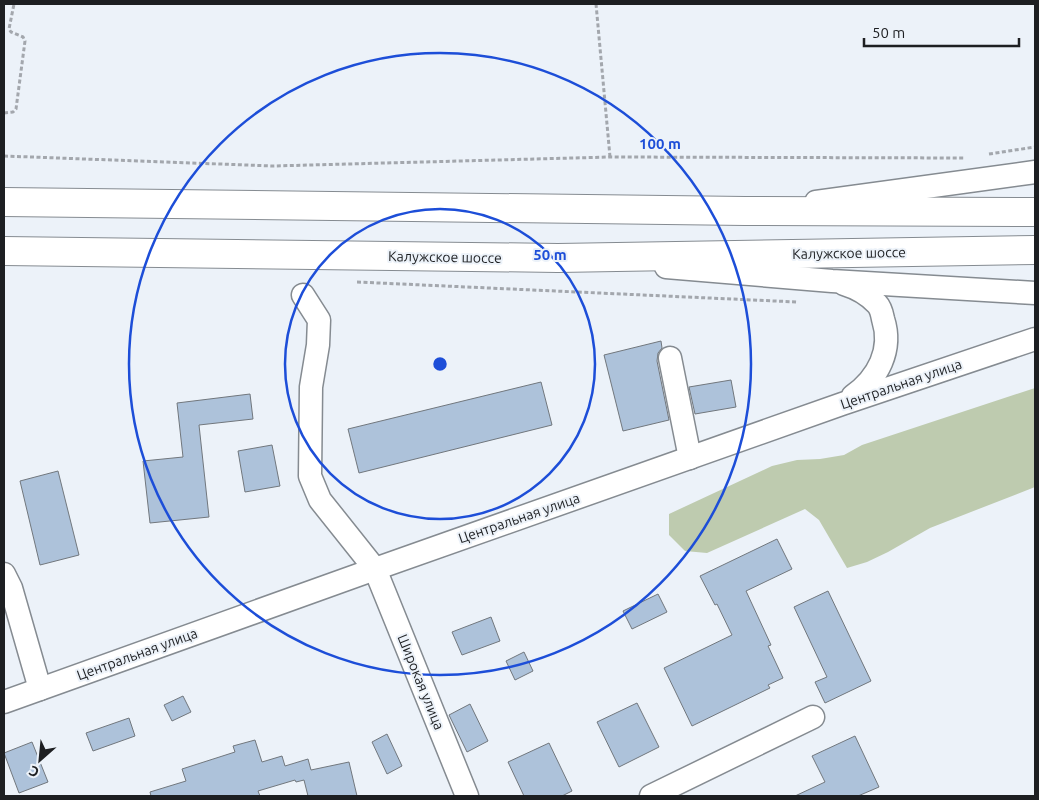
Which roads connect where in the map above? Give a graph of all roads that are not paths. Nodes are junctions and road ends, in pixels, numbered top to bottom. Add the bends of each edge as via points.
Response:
1 (1035, 172) edge
2 (4, 202) edge
3 (745, 211) junction
4 (1035, 212) edge
5 (1035, 250) edge
6 (4, 251) edge
7 (558, 258) junction
8 (832, 281) junction
9 (1035, 293) edge
10 (303, 295) dead end
11 (1035, 339) edge
12 (670, 358) dead end
13 (842, 404) junction
14 (690, 458) junction
15 (587, 487) dead end
16 (491, 528) junction
17 (375, 569) junction
18 (4, 574) edge
19 (40, 688) junction
20 (4, 702) edge
21 (813, 717) dead end
22 (466, 796) edge
23 (652, 796) edge

1 - 3 street
2 - 3 highway
3 - 4 highway
5 - 7 highway, Калужское шоссе
6 - 7 highway, Калужское шоссе
7 - 8 street
8 - 9 street
8 - 13 street via 859,289 879,305 886,328 886,351 875,376
10 - 17 street, Широкая улица via 319,320 311,388 310,476 320,500
11 - 13 street, Центральная улица
12 - 14 street
13 - 14 street, Центральная улица
14 - 16 street, Центральная улица
15 - 16 street
16 - 17 street, Центральная улица
17 - 19 street, Центральная улица
17 - 22 street, Широкая улица
18 - 19 street
19 - 20 street, Центральная улица
21 - 23 street

